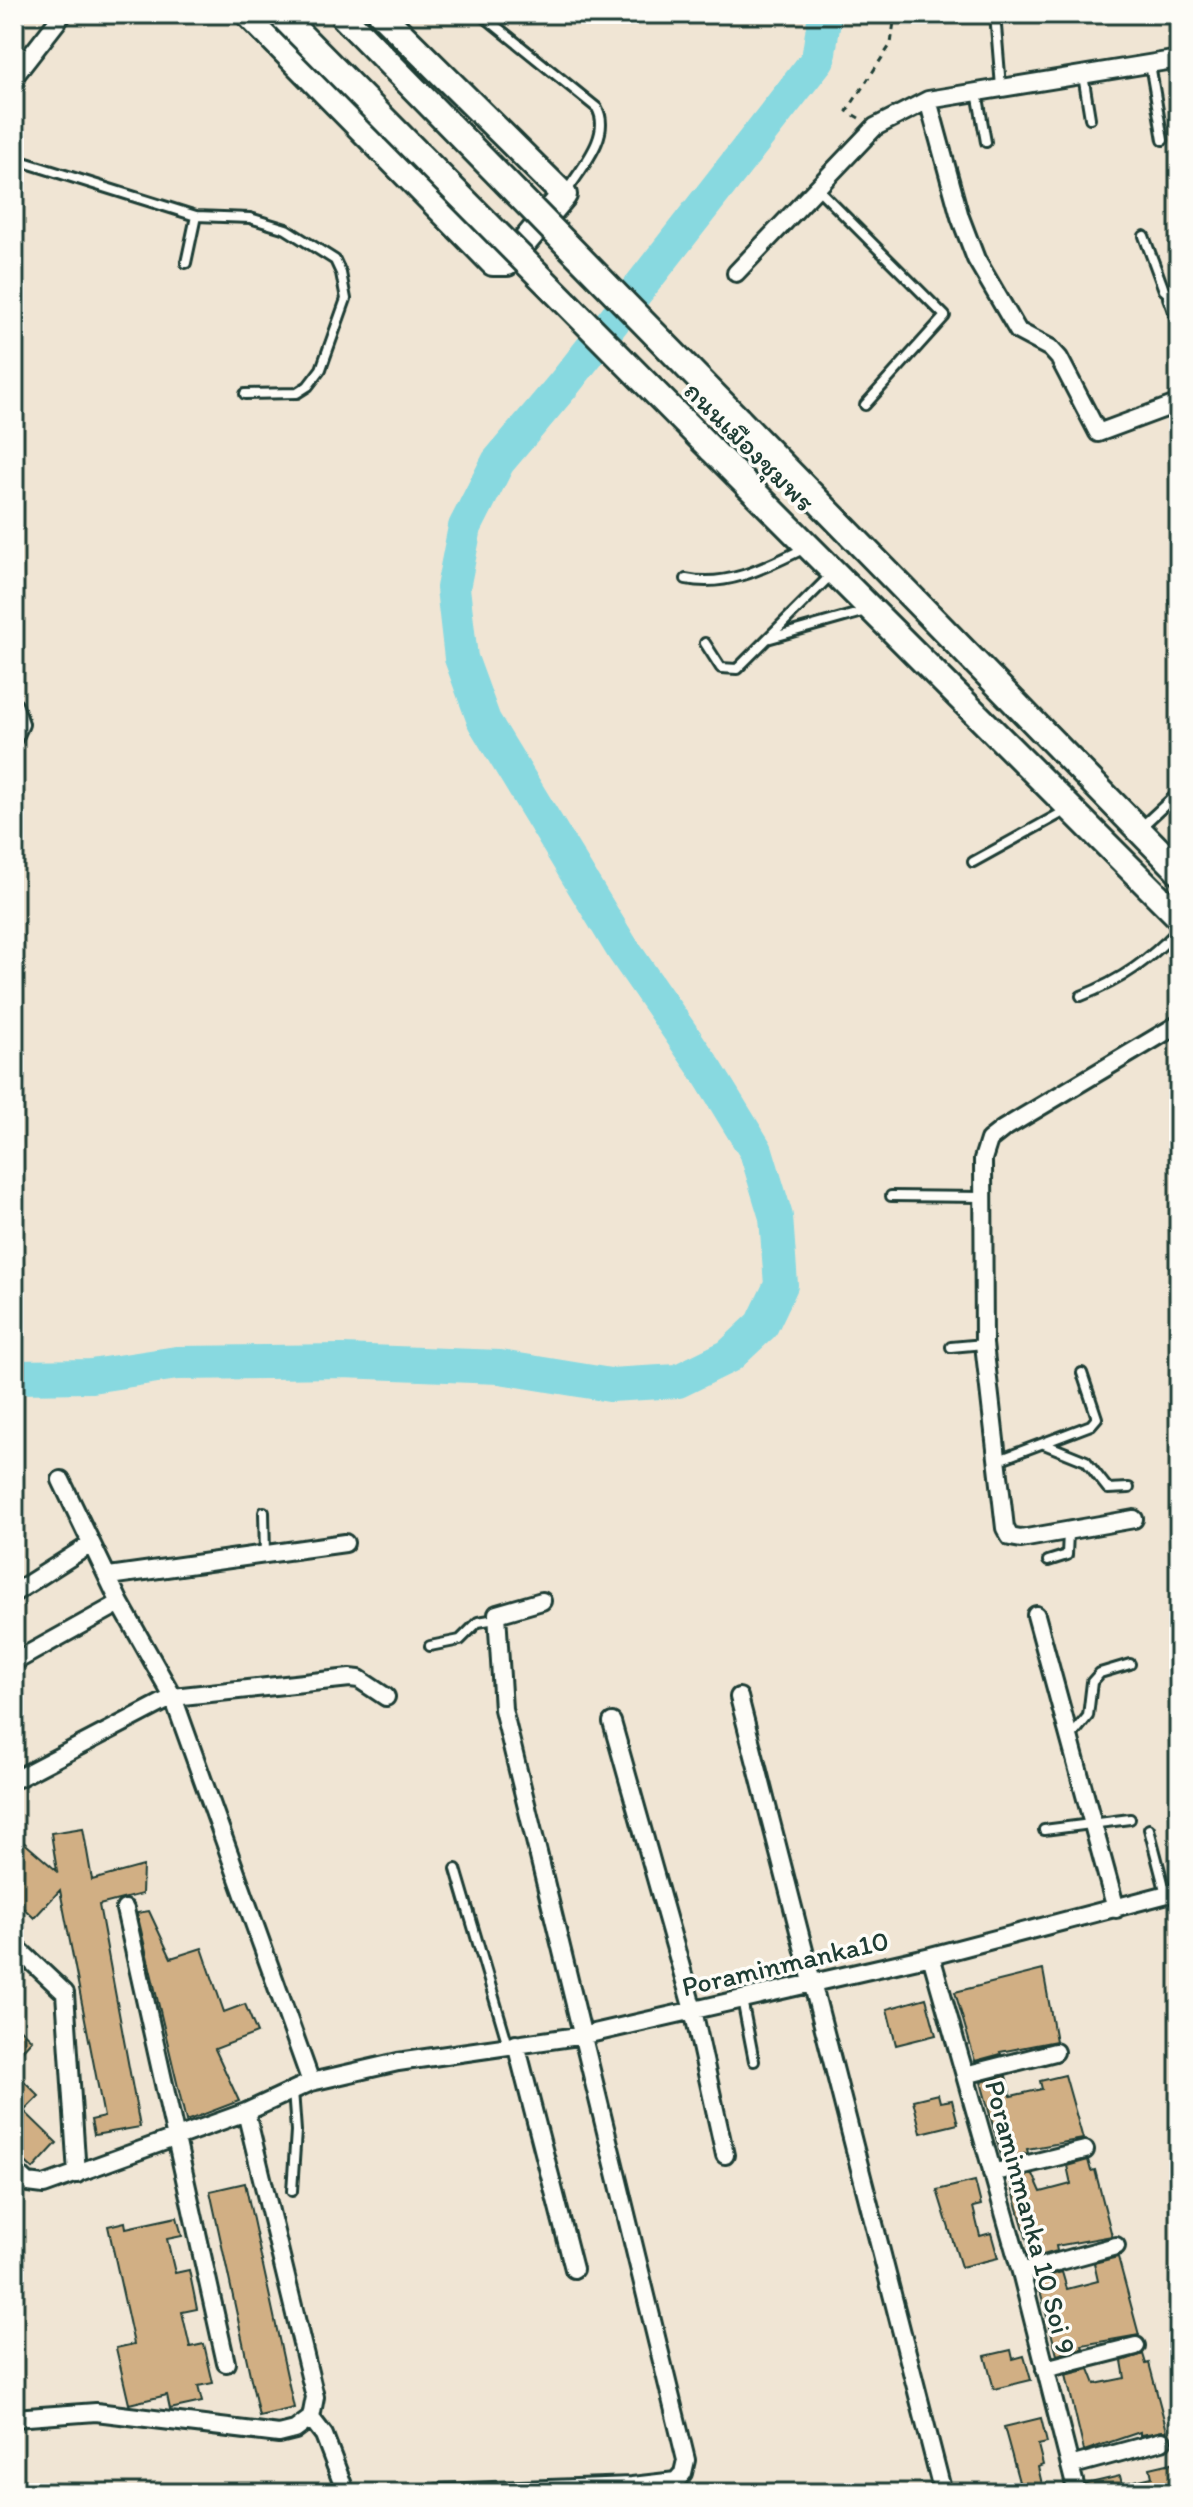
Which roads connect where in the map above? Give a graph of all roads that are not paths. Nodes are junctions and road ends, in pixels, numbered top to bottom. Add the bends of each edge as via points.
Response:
1 (63, 14) edge
2 (248, 14) edge
3 (280, 14) edge
4 (341, 14) edge
5 (381, 14) edge
6 (481, 14) edge
7 (995, 14) edge
8 (1179, 59) edge
9 (1150, 64) junction
10 (1083, 74) junction
11 (14, 77) edge
12 (1001, 88) junction
13 (977, 91) junction
14 (928, 100) junction
15 (1090, 118) dead end
16 (1163, 140) dead end
17 (986, 142) dead end
18 (14, 159) edge
19 (817, 188) junction
20 (564, 195) junction
21 (196, 216) junction
22 (1144, 236) dead end
23 (186, 263) dead end
24 (736, 273) dead end
25 (1176, 296) edge
26 (1179, 316) edge
27 (245, 394) dead end
28 (1179, 403) edge
29 (865, 405) dead end
30 (808, 547) junction
31 (834, 573) junction
32 (686, 579) dead end
33 (870, 610) junction
34 (767, 639) junction
35 (705, 643) dead end
36 (14, 707) edge
37 (14, 737) edge
38 (1179, 792) edge
39 (1068, 809) junction
40 (1139, 829) junction
41 (973, 862) dead end
42 (1179, 871) edge
43 (1179, 917) edge
44 (1179, 929) edge
45 (1081, 996) dead end
46 (1179, 1024) edge
47 (891, 1196) dead end
48 (983, 1197) junction
49 (984, 1344) junction
50 (951, 1347) dead end
51 (1082, 1373) dead end
52 (1043, 1444) junction
53 (995, 1462) junction
54 (61, 1480) dead end
55 (1129, 1488) dead end
56 (264, 1512) dead end
57 (1134, 1519) dead end
58 (1068, 1531) junction
59 (345, 1543) dead end
60 (91, 1544) junction
61 (265, 1555) junction
62 (1048, 1561) dead end
63 (109, 1576) junction
64 (14, 1593) edge
65 (542, 1601) dead end
66 (120, 1603) junction
67 (1036, 1615) dead end
68 (496, 1619) junction
69 (430, 1646) dead end
70 (14, 1662) edge
71 (1130, 1664) dead end
72 (173, 1697) junction
73 (386, 1697) dead end
74 (739, 1697) dead end
75 (612, 1722) dead end
76 (1070, 1739) junction
77 (18, 1778) dead end
78 (1130, 1819) dead end
79 (1093, 1826) junction
80 (1149, 1829) dead end
81 (1044, 1830) dead end
82 (456, 1869) dead end
83 (1172, 1893) edge
84 (125, 1909) dead end
85 (1116, 1909) junction
86 (14, 1945) edge
87 (931, 1956) junction
88 (811, 1984) junction
89 (742, 1999) junction
90 (693, 2010) junction
91 (585, 2035) junction
92 (512, 2044) junction
93 (1055, 2052) dead end
94 (754, 2061) dead end
95 (965, 2075) junction
96 (311, 2082) junction
97 (293, 2090) junction
98 (246, 2112) junction
99 (177, 2139) junction
100 (1085, 2150) dead end
101 (725, 2155) dead end
102 (14, 2170) edge
103 (992, 2173) junction
104 (77, 2174) junction
105 (292, 2191) dead end
106 (1116, 2246) dead end
107 (574, 2269) dead end
108 (1021, 2272) junction
109 (1136, 2346) dead end
110 (226, 2363) dead end
111 (1045, 2369) junction
112 (14, 2418) edge
113 (311, 2418) junction
114 (1162, 2441) dead end
115 (1070, 2466) junction
116 (632, 2490) edge
117 (346, 2493) edge
118 (438, 2493) edge
119 (943, 2493) edge
120 (1077, 2493) edge

1 - 11 street
2 - 20 main road via 493,263 507,263
3 - 30 main road, ถนนเมืองชุมพร, bridge
4 - 40 main road, ถนนเมืองชุมพร, bridge
5 - 20 main road
6 - 20 lane via 603,118 600,135
7 - 12 lane
8 - 9 street
9 - 10 street
9 - 16 lane
10 - 12 street
10 - 15 lane
12 - 13 street
13 - 14 street
13 - 17 lane
14 - 19 street via 875,127
14 - 28 street via 976,259 1018,331 1059,358 1098,433
18 - 21 lane
19 - 24 street
19 - 29 lane via 945,316
21 - 23 lane
21 - 27 lane via 250,218 286,229 314,243 335,260 341,273 346,299 321,369 308,386 297,393
22 - 25 lane via 1164,290
25 - 26 street
30 - 31 main road, ถนนเมืองชุมพร
30 - 32 lane via 719,583
31 - 33 main road, ถนนเมืองชุมพร
31 - 34 lane
33 - 34 lane
33 - 39 main road, ถนนเมืองชุมพร
34 - 35 lane via 737,669 728,671
36 - 37 street via 20,724
38 - 40 lane
39 - 41 lane
39 - 43 main road, ถนนเมืองชุมพร
40 - 42 main road, ถนนเมืองชุมพร
44 - 45 lane via 1129,974
46 - 48 street via 989,1140
47 - 48 lane
48 - 49 street
49 - 50 lane
49 - 53 street
51 - 52 lane via 1097,1418
52 - 53 lane
52 - 55 lane via 1086,1461 1108,1489
53 - 58 street via 1010,1537
54 - 60 street
56 - 61 lane
57 - 58 street
58 - 62 lane via 1067,1555
59 - 61 street
60 - 63 street
60 - 64 street
61 - 63 street
63 - 66 street
65 - 68 street via 502,1610
66 - 70 street
66 - 72 street
67 - 76 street
68 - 69 lane via 478,1622 460,1640
68 - 91 street via 503,1709
71 - 76 lane via 1100,1673 1092,1682 1088,1716
72 - 73 street via 350,1678
72 - 77 street
72 - 96 street
74 - 88 street
75 - 90 street
76 - 79 street
78 - 79 lane
79 - 81 lane
79 - 85 street
80 - 83 lane
82 - 92 lane
83 - 85 street, Poraminmanka10
84 - 99 street
85 - 87 street, Poraminmanka10
86 - 104 street via 65,1993
87 - 88 street, Poraminmanka10
87 - 95 street, Poraminmanka 10 Soi 9
88 - 89 street, Poraminmanka10
88 - 119 street
89 - 90 street, Poraminmanka10
89 - 94 lane
90 - 91 street, Poraminmanka10
90 - 101 street
91 - 92 street, Poraminmanka10
91 - 116 street via 686,2460 676,2481
92 - 96 street, Poraminmanka10
92 - 107 street
93 - 95 street
95 - 103 street, Poraminmanka 10 Soi 9
96 - 97 street, Poraminmanka10
97 - 98 street, Poraminmanka10
97 - 105 lane
98 - 99 street, Poraminmanka10
98 - 113 street via 315,2397
99 - 104 street, Poraminmanka10
99 - 110 street
100 - 103 street
102 - 104 street, Poraminmanka10 via 28,2183 44,2185
103 - 108 street, Poraminmanka 10 Soi 9
106 - 108 street
108 - 111 street, Poraminmanka 10 Soi 9
109 - 111 street
111 - 115 street, Poraminmanka 10 Soi 9
112 - 113 street via 96,2412 279,2434
113 - 117 street via 324,2435
114 - 115 street
115 - 120 street, Poraminmanka 10 Soi 9
116 - 118 street

